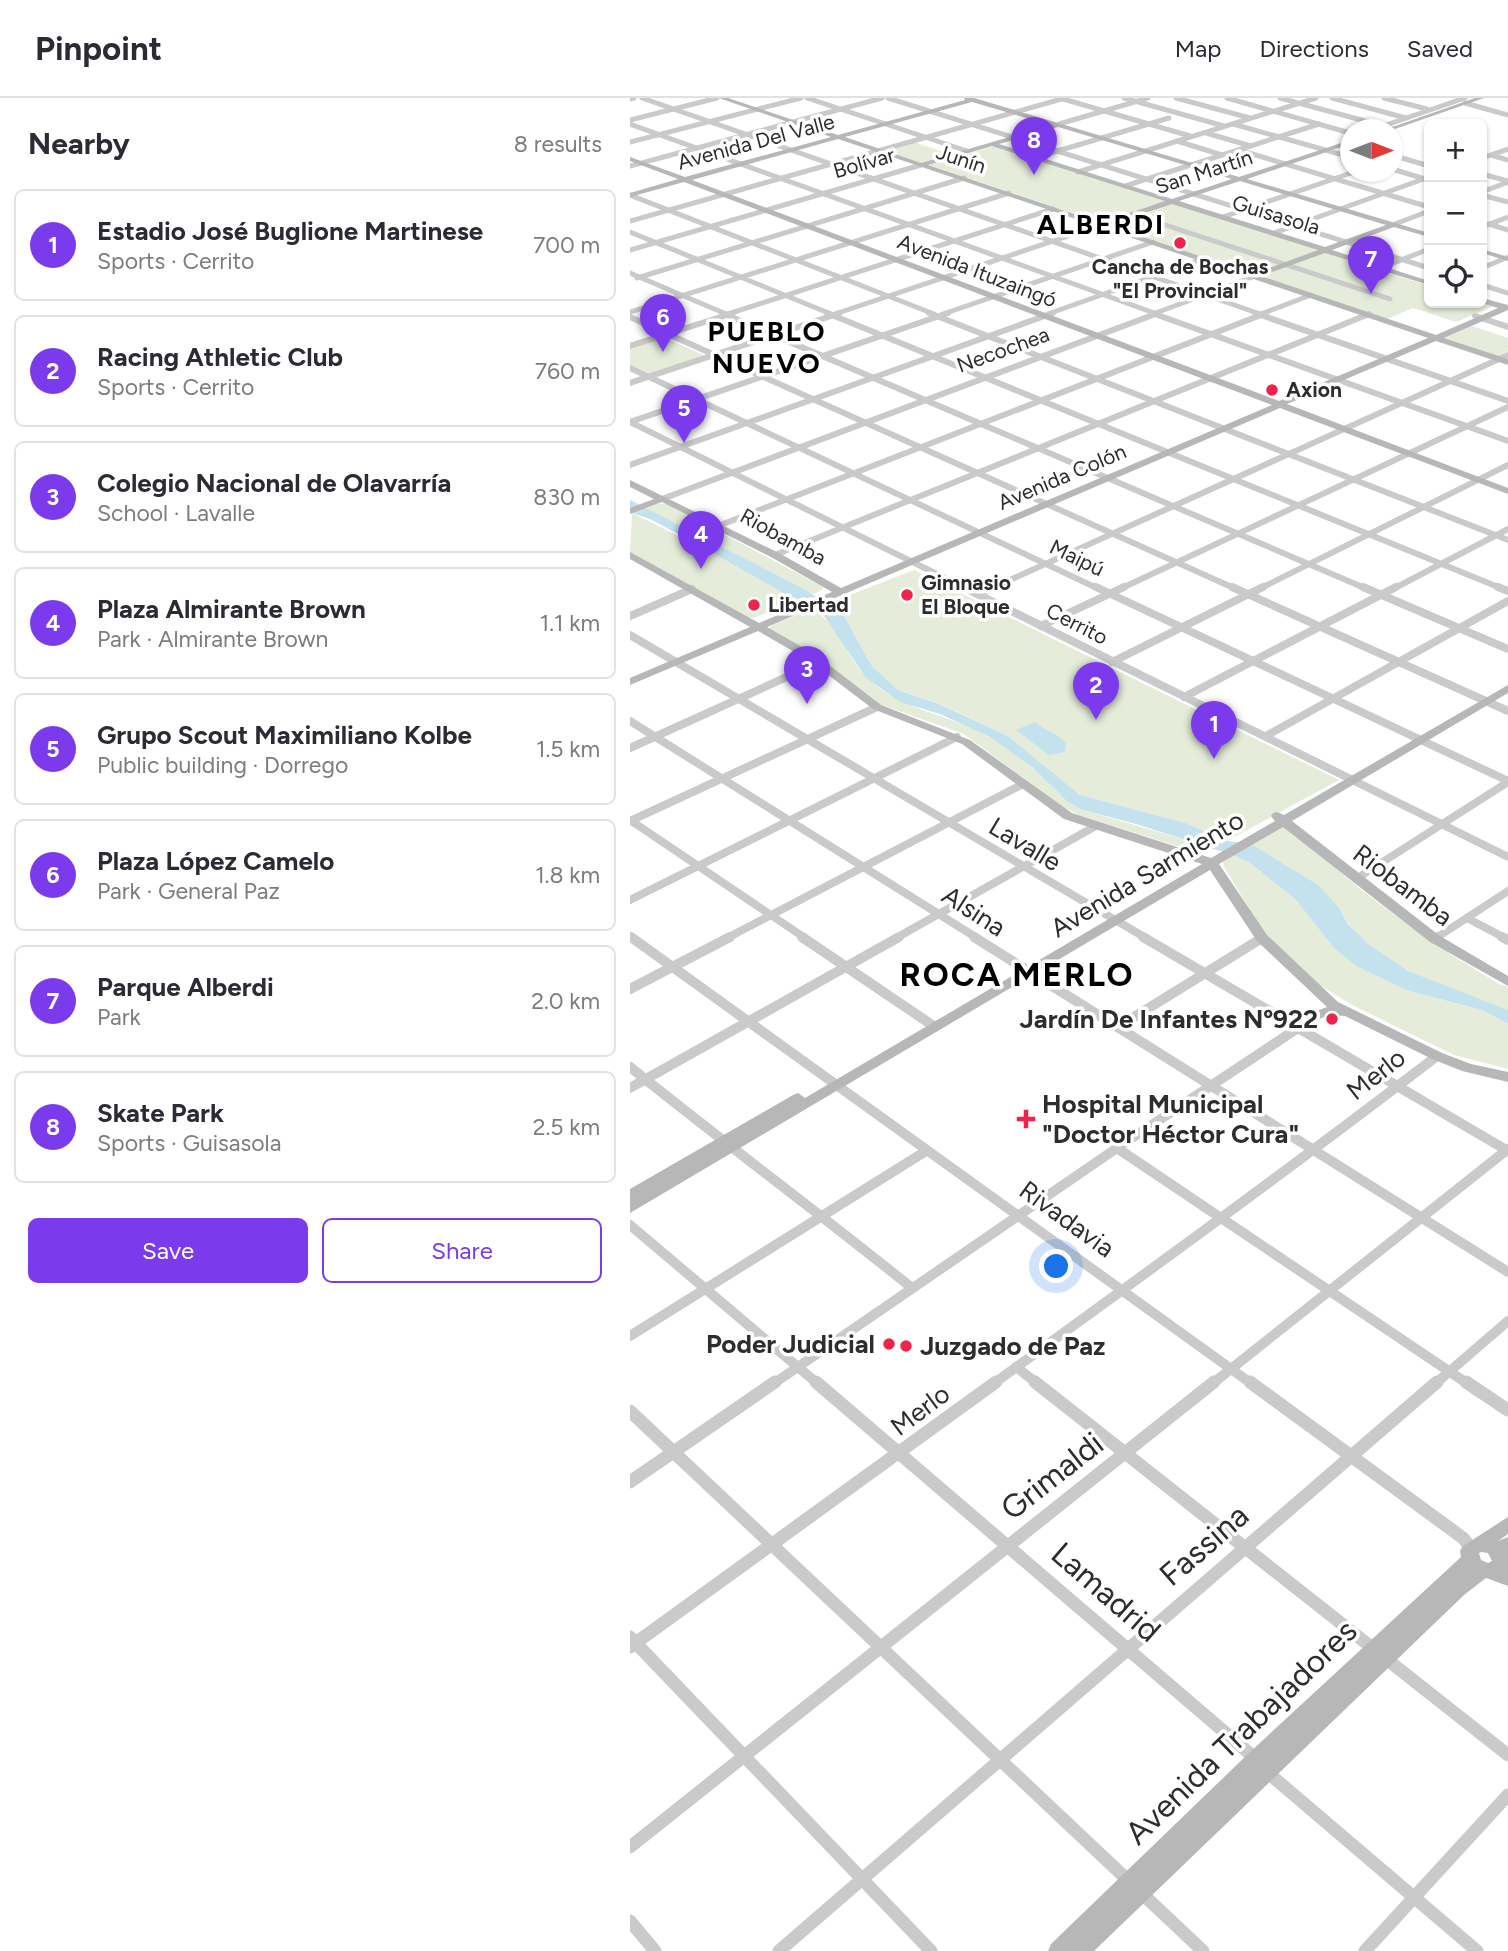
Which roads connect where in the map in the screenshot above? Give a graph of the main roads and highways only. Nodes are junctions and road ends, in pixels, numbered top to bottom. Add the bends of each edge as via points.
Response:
1 (720, 98) edge
2 (1481, 98) edge
3 (971, 99) edge
4 (1465, 101) edge
5 (1403, 122) edge
6 (1059, 124) junction
7 (835, 136) junction
8 (991, 144) junction
9 (1340, 146) edge
10 (630, 161) edge
11 (921, 165) junction
12 (685, 178) junction
13 (1240, 178) junction
14 (630, 194) edge
15 (1172, 201) junction
16 (1101, 225) junction
17 (1393, 225) junction
18 (1424, 234) edge
19 (1327, 250) junction
20 (1487, 253) edge
21 (1506, 259) edge
22 (1255, 276) junction
23 (1424, 282) edge
24 (1487, 301) edge
25 (1505, 306) edge
26 (1433, 336) junction
27 (1508, 362) edge
28 (1279, 402) junction
29 (630, 483) edge
30 (1508, 489) edge
31 (662, 499) junction
32 (630, 511) edge
33 (632, 559) edge
34 (832, 592) junction
35 (756, 625) junction
36 (803, 653) junction
37 (673, 660) junction
38 (630, 675) edge
39 (837, 676) junction
40 (1508, 680) edge
41 (630, 682) edge
42 (1508, 688) edge
43 (1482, 699) junction
44 (1274, 822) junction
45 (1211, 859) junction
46 (1508, 982) edge
47 (1320, 995) junction
48 (1347, 1012) junction
49 (1508, 1077) edge
50 (726, 1145) junction
51 (630, 1196) edge
52 (630, 1208) edge
53 (1508, 1524) edge
54 (1492, 1560) edge
55 (1135, 1887) junction
56 (1059, 1951) edge
57 (1079, 1951) edge

1 - 7 main road, Junín
2 - 4 main road
3 - 6 main road
3 - 7 main road, Avenida Del Valle
4 - 5 main road
6 - 8 main road, Bolívar
6 - 13 main road
7 - 11 main road, Junín
7 - 12 main road, Avenida Del Valle
8 - 11 main road, Bolívar
8 - 15 main road, Guisasola
9 - 13 main road, San Martín
10 - 12 main road, Avenida Ituzaingó
11 - 16 main road, Junín
12 - 14 main road, Avenida Del Valle
12 - 28 main road, Avenida Ituzaingó
13 - 15 main road, San Martín
13 - 17 main road
15 - 16 main road, San Martín
15 - 19 main road, Guisasola
16 - 22 main road, Junín
17 - 18 main road
17 - 19 main road, Necochea
19 - 22 main road, Necochea
19 - 23 main road, Guisasola
20 - 21 main road
22 - 26 main road, Junín
24 - 25 main road
25 - 26 main road, Avenida Colón
26 - 27 main road, Junín
26 - 28 main road, Avenida Colón
28 - 30 main road, Avenida Ituzaingó
28 - 34 main road, Avenida Colón
29 - 31 main road, Riobamba
31 - 32 main road, Necochea
31 - 34 main road, Riobamba via 775,555
33 - 35 main road
34 - 35 main road, Avenida Colón
35 - 36 main road
35 - 37 main road, Avenida Colón
36 - 39 main road
36 - 39 main road via 812,663 800,671 818,667
37 - 38 main road, Avenida Colón
37 - 41 main road, Avenida Colón
39 - 45 main road via 877,707 957,737 1068,816
40 - 43 main road, Avenida Sarmiento
42 - 43 main road, Avenida Sarmiento
43 - 44 main road, Avenida Sarmiento
44 - 45 main road, Avenida Sarmiento
44 - 46 main road, Riobamba via 1435,939
45 - 47 main road via 1262,938
45 - 50 main road, Avenida Sarmiento
47 - 48 main road
47 - 48 main road via 1323,1001 1316,1016
48 - 49 main road via 1437,1056
50 - 51 main road, Avenida Sarmiento
50 - 52 main road, Avenida Sarmiento
53 - 54 main road, Avenida Trabajadores
54 - 55 main road, Avenida Trabajadores via 1378,1654
55 - 56 main road, Avenida Trabajadores
55 - 57 main road, Avenida Trabajadores

